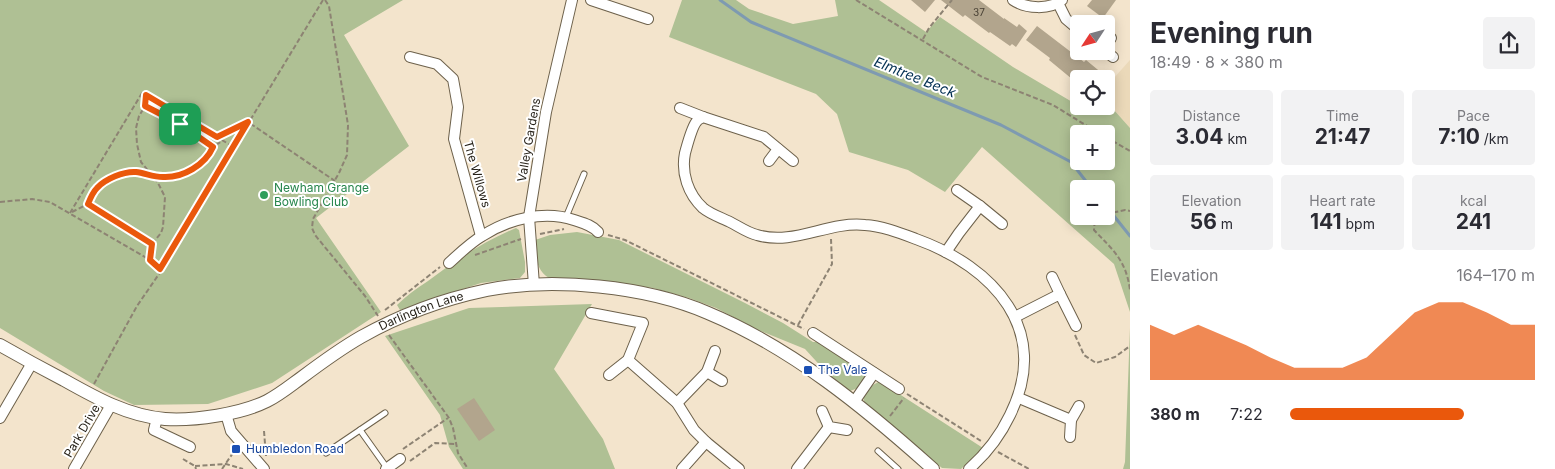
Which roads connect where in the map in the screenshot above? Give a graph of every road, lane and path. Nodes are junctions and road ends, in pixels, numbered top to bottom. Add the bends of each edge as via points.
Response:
1 (324, 0) edge
2 (572, 0) edge
3 (591, 0) edge
4 (856, 0) edge
5 (952, 0) edge
6 (1013, 0) edge
7 (1060, 2) edge
8 (648, 19) dead end
9 (1070, 22) edge
10 (923, 40) junction
11 (410, 57) dead end
12 (146, 95) junction
13 (145, 106) junction
14 (680, 108) dead end
15 (703, 117) junction
16 (248, 122) junction
17 (1085, 125) edge
18 (217, 137) junction
19 (223, 140) junction
20 (1115, 143) edge
21 (213, 147) junction
22 (233, 147) junction
23 (778, 148) junction
24 (1130, 152) edge
25 (769, 161) dead end
26 (793, 161) dead end
27 (584, 174) dead end
28 (152, 176) junction
29 (335, 181) junction
30 (957, 190) dead end
31 (0, 202) edge
32 (88, 204) junction
33 (980, 206) junction
34 (1130, 211) edge
35 (1115, 212) edge
36 (70, 213) junction
37 (529, 217) junction
38 (566, 217) junction
39 (1002, 224) dead end
40 (1094, 225) edge
41 (831, 226) junction
42 (565, 229) dead end
43 (598, 232) joint
44 (481, 236) junction
45 (530, 236) junction
46 (152, 244) junction
47 (946, 252) junction
48 (473, 256) dead end
49 (150, 260) junction
50 (449, 263) joint
51 (160, 269) junction
52 (1052, 277) dead end
53 (534, 285) junction
54 (1130, 290) edge
55 (1060, 294) junction
56 (591, 313) dead end
57 (1015, 317) junction
58 (380, 320) junction
59 (798, 326) junction
60 (1076, 326) joint
61 (813, 333) joint
62 (0, 345) edge
63 (1130, 346) edge
64 (715, 351) dead end
65 (628, 360) junction
66 (32, 363) junction
67 (707, 372) junction
68 (874, 373) junction
69 (609, 375) dead end
70 (722, 381) dead end
71 (903, 392) junction
72 (88, 394) junction
73 (1019, 398) junction
74 (854, 402) junction
75 (677, 403) junction
76 (111, 405) junction
77 (1079, 406) dead end
78 (822, 411) dead end
79 (385, 413) dead end
80 (226, 414) junction
81 (890, 416) dead end
82 (0, 418) edge
83 (157, 418) junction
84 (448, 418) junction
85 (1071, 420) junction
86 (829, 426) junction
87 (360, 430) junction
88 (847, 430) dead end
89 (264, 431) dead end
90 (1070, 437) dead end
91 (706, 442) junction
92 (241, 443) junction
93 (455, 444) junction
94 (990, 447) junction
95 (190, 448) dead end
96 (878, 451) dead end
97 (326, 453) dead end
98 (266, 458) dead end
99 (183, 459) dead end
100 (400, 460) junction
101 (226, 464) junction
102 (195, 467) edge
103 (386, 468) edge
104 (74, 469) edge
105 (222, 469) edge
106 (242, 469) edge
107 (264, 469) edge
108 (468, 469) edge
109 (682, 469) edge
110 (739, 469) edge
111 (798, 469) edge
112 (898, 469) edge
113 (933, 469) edge
114 (969, 469) edge
115 (1029, 469) edge

1 - 16 path
1 - 29 path via 329,6 348,124 347,155
2 - 37 street, Valley Gardens via 546,112
3 - 8 street
4 - 10 path
5 - 10 path
6 - 7 street via 1041,7
7 - 9 street
10 - 17 path via 987,79 1053,105
11 - 44 street, The Willows via 437,64 453,78 458,107 454,139
12 - 13 path
12 - 18 path
12 - 36 path via 142,93
13 - 21 path via 180,124
13 - 28 path via 136,128 137,144 141,162
14 - 15 street
15 - 23 street via 764,137
15 - 41 street via 697,120 691,135 684,172 689,190 704,208 756,235 771,238 788,238
16 - 18 path
16 - 22 path
16 - 29 path
18 - 19 path
19 - 21 path
19 - 22 path
20 - 24 path
21 - 28 path via 208,157 195,168 174,176
22 - 51 path
23 - 25 street
23 - 26 street
27 - 38 lane
28 - 32 path via 128,172 109,180 96,188
28 - 46 path via 165,197 163,227
29 - 58 path via 313,219 312,228
30 - 33 street
31 - 36 path via 41,200
32 - 36 path
32 - 46 path
33 - 39 street
33 - 47 street
34 - 35 path
36 - 49 path
37 - 38 street
37 - 44 street via 504,224
37 - 45 street, Valley Gardens
38 - 43 street via 593,226
40 - 54 path via 1094,230 1119,256
41 - 47 street via 866,225 886,229
41 - 59 path via 832,264
42 - 45 path
43 - 59 path via 625,240
44 - 50 street
45 - 48 path
45 - 53 street, Valley Gardens
46 - 49 path
47 - 57 street via 982,276
49 - 51 path
50 - 58 path
51 - 72 path
52 - 55 street
53 - 58 street, Darlington Lane via 489,290
53 - 74 street, Darlington Lane via 615,289 658,297 706,312 762,339
55 - 57 street
55 - 60 street
56 - 65 street via 643,323
57 - 73 street via 1024,346 1025,365
58 - 80 street, Darlington Lane via 269,400
58 - 84 path
59 - 61 path
60 - 63 path via 1072,330 1084,354 1096,363 1115,357
61 - 68 street
62 - 66 street, Darlington Lane
64 - 67 street
65 - 69 street
65 - 75 street
66 - 72 street, Darlington Lane
66 - 82 street
67 - 70 street
67 - 75 street
68 - 71 street
68 - 74 street
71 - 81 path
71 - 94 path
72 - 76 street, Darlington Lane
73 - 85 street
73 - 94 street via 1002,432
74 - 113 street, Darlington Lane
75 - 91 street
76 - 83 street, Darlington Lane via 137,415
76 - 104 street, Park Drive
77 - 85 street
78 - 86 street
79 - 87 lane
80 - 83 street, Darlington Lane
80 - 92 street via 231,431
83 - 95 street via 154,430
84 - 93 path
84 - 100 path via 396,454
85 - 90 street
86 - 88 street
86 - 111 street
87 - 97 lane
87 - 103 lane
89 - 98 path
91 - 109 street
91 - 110 street
92 - 101 path
92 - 107 street
93 - 100 path via 435,443 404,465
93 - 108 path
94 - 114 street
94 - 115 path
96 - 112 lane
99 - 102 path
100 - 103 street
101 - 102 path
101 - 105 path
101 - 106 path

